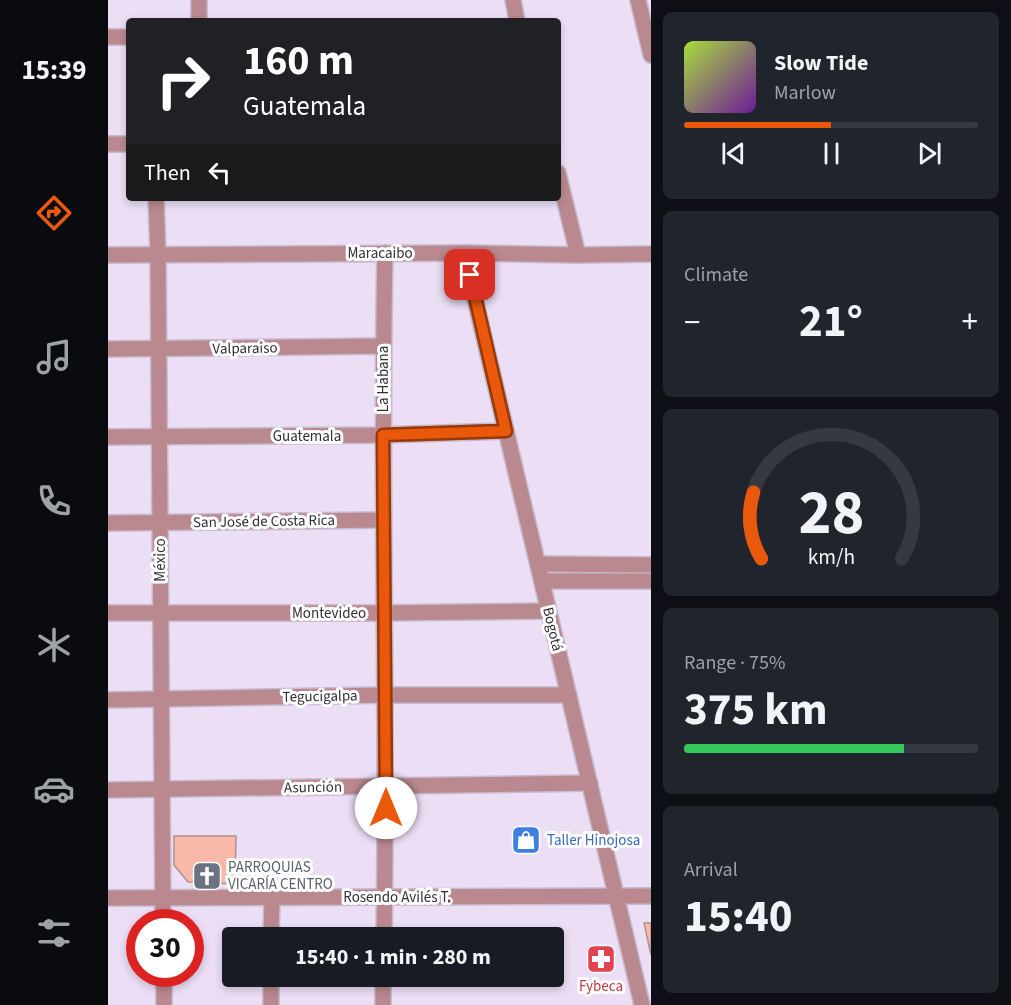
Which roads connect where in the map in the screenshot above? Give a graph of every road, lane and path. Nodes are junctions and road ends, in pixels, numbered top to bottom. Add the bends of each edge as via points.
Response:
1 (199, 0) edge
2 (513, 0) edge
3 (638, 0) edge
4 (200, 18) edge
5 (516, 18) edge
6 (126, 37) edge
7 (108, 38) edge
8 (651, 55) edge
9 (108, 144) edge
10 (126, 144) edge
11 (561, 185) edge
12 (156, 201) edge
13 (385, 253) junction
14 (464, 253) junction
15 (158, 254) junction
16 (651, 254) edge
17 (108, 255) edge
18 (578, 255) junction
19 (383, 346) junction
20 (108, 349) edge
21 (158, 349) junction
22 (506, 431) junction
23 (383, 435) junction
24 (108, 437) edge
25 (159, 437) junction
26 (383, 520) junction
27 (160, 522) junction
28 (108, 523) edge
29 (538, 564) junction
30 (651, 565) edge
31 (542, 581) junction
32 (651, 581) edge
33 (549, 611) junction
34 (108, 613) edge
35 (161, 613) junction
36 (383, 613) junction
37 (385, 695) junction
38 (569, 695) junction
39 (108, 700) edge
40 (162, 700) junction
41 (590, 783) junction
42 (386, 786) junction
43 (108, 790) edge
44 (162, 790) junction
45 (616, 896) junction
46 (651, 896) edge
47 (163, 897) junction
48 (272, 897) junction
49 (385, 897) junction
50 (108, 898) edge
51 (163, 909) edge
52 (271, 927) edge
53 (384, 927) edge
54 (164, 987) edge
55 (271, 987) edge
56 (383, 987) edge
57 (164, 1005) edge
58 (271, 1005) edge
59 (383, 1005) edge
60 (642, 1005) edge

1 - 4 street
2 - 5 street
3 - 8 street
6 - 7 street
9 - 10 street
11 - 18 street
12 - 15 street, México
13 - 14 street, Maracaibo
13 - 15 street, Maracaibo
13 - 19 street, La Habana
14 - 18 street, Maracaibo
14 - 22 street, Bogotá
15 - 17 street, Maracaibo
15 - 21 street, México
16 - 18 street, Maracaibo
19 - 21 street, Valparaiso
19 - 23 street, La Habana
20 - 21 street, Valparaiso
21 - 25 street, México
22 - 23 street, Guatemala
22 - 29 street, Bogotá
23 - 25 street, Guatemala
23 - 26 street, La Habana
24 - 25 street, Guatemala
25 - 27 street, México
26 - 27 street, San José de Costa Rica
26 - 36 street, La Habana
27 - 28 street, San José de Costa Rica
27 - 35 street, México
29 - 30 street
29 - 31 street, Bogotá
31 - 32 street
31 - 33 street, Bogotá
33 - 36 street, Montevideo
33 - 38 street, Bogotá
34 - 35 street, Montevideo
35 - 36 street, Montevideo
35 - 40 street, México
36 - 37 street, La Habana
37 - 38 street, Tegucigalpa
37 - 40 street, Tegucigalpa
37 - 42 street, La Habana
38 - 41 street, Bogotá
39 - 40 street, Tegucigalpa
40 - 44 street, México
41 - 42 street, Asunción
41 - 45 street, Bogotá
42 - 44 street, Asunción
42 - 49 street, La Habana
43 - 44 street, Asunción
44 - 47 street, México
45 - 46 street, Rosendo Avilés T.
45 - 49 street, Rosendo Avilés T.
45 - 60 street, Bogotá
47 - 48 street, Rosendo Avilés T.
47 - 50 street, Rosendo Avilés T.
47 - 51 street, México
48 - 49 street, Rosendo Avilés T.
48 - 52 street
49 - 53 street, La Habana
54 - 57 street
55 - 58 street
56 - 59 street

